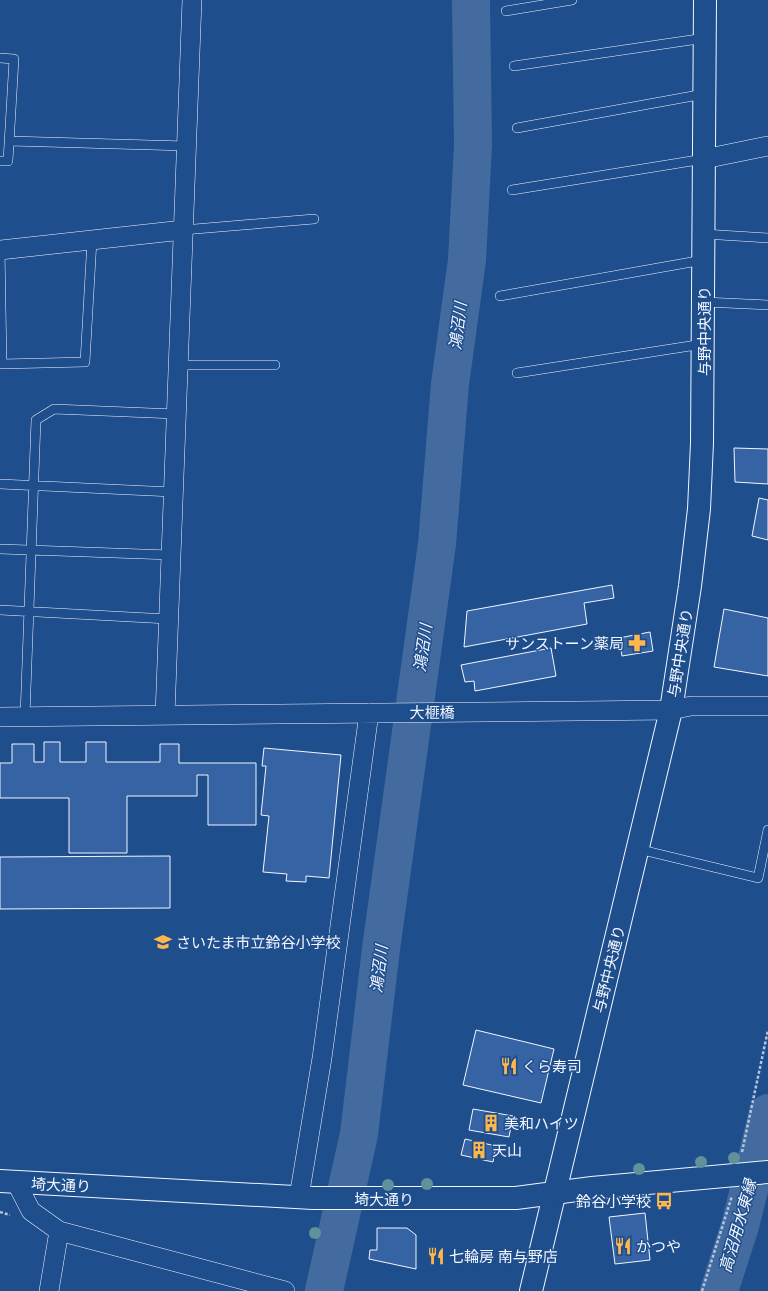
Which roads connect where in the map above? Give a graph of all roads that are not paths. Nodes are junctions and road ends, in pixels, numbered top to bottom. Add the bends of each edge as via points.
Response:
1 (192, 0) edge
2 (572, 0) edge
3 (705, 0) edge
4 (506, 11) dead end
5 (705, 38) junction
6 (0, 58) edge
7 (514, 66) dead end
8 (705, 94) junction
9 (517, 128) dead end
10 (10, 141) junction
11 (186, 146) junction
12 (768, 146) edge
13 (704, 159) junction
14 (0, 161) edge
15 (512, 190) dead end
16 (314, 219) dead end
17 (183, 230) junction
18 (704, 234) junction
19 (768, 238) edge
20 (92, 240) junction
21 (0, 250) edge
22 (704, 260) junction
23 (500, 296) dead end
24 (704, 302) junction
25 (768, 305) edge
26 (703, 344) junction
27 (178, 364) junction
28 (275, 365) dead end
29 (516, 373) dead end
30 (176, 414) junction
31 (0, 484) edge
32 (33, 485) junction
33 (173, 492) junction
34 (0, 549) edge
35 (31, 551) junction
36 (171, 555) junction
37 (0, 610) edge
38 (29, 611) junction
39 (168, 619) junction
40 (768, 706) edge
41 (671, 710) junction
42 (369, 713) junction
43 (165, 715) junction
44 (25, 716) junction
45 (0, 717) edge
46 (768, 830) edge
47 (638, 849) junction
48 (767, 1172) edge
49 (8, 1182) edge
50 (555, 1193) junction
51 (306, 1198) junction
52 (59, 1231) junction
53 (49, 1291) edge
54 (285, 1291) edge
55 (531, 1291) edge

1 - 11 street
2 - 4 lane
3 - 5 main road, 与野中央通り
5 - 7 lane
5 - 8 main road, 与野中央通り
6 - 10 lane via 14,59
8 - 9 lane
8 - 13 main road, 与野中央通り
10 - 11 lane
10 - 14 lane via 8,161
11 - 17 street
12 - 13 street
13 - 15 lane
13 - 18 main road, 与野中央通り
16 - 17 lane
17 - 20 street
17 - 27 street
18 - 19 lane
18 - 22 main road, 与野中央通り
20 - 21 street
20 - 21 lane via 85,362 2,364
22 - 23 lane
22 - 24 main road, 与野中央通り
24 - 25 lane
24 - 26 main road, 与野中央通り
26 - 29 lane
26 - 41 main road, 与野中央通り via 699,510
27 - 28 lane
27 - 30 street
30 - 32 lane via 54,409 36,420
30 - 33 street
31 - 32 lane
32 - 33 lane
32 - 35 lane
33 - 36 street
34 - 35 lane
35 - 36 lane
35 - 38 lane
36 - 39 street
37 - 38 lane
38 - 39 lane
38 - 44 lane
39 - 43 street
40 - 41 street, 大榧橋 via 691,706
41 - 42 street, 大榧橋
41 - 47 main road, 与野中央通り
42 - 43 street, 大榧橋
42 - 51 street via 322,1058
43 - 44 street, 大榧橋
44 - 45 street, 大榧橋
46 - 47 lane via 758,878
47 - 50 main road, 与野中央通り
48 - 50 main road, 埼大通り
49 - 51 main road, 埼大通り
49 - 52 street via 31,1211
50 - 51 main road, 埼大通り via 516,1198
50 - 55 main road, 与野中央通り
52 - 53 street
52 - 54 street

